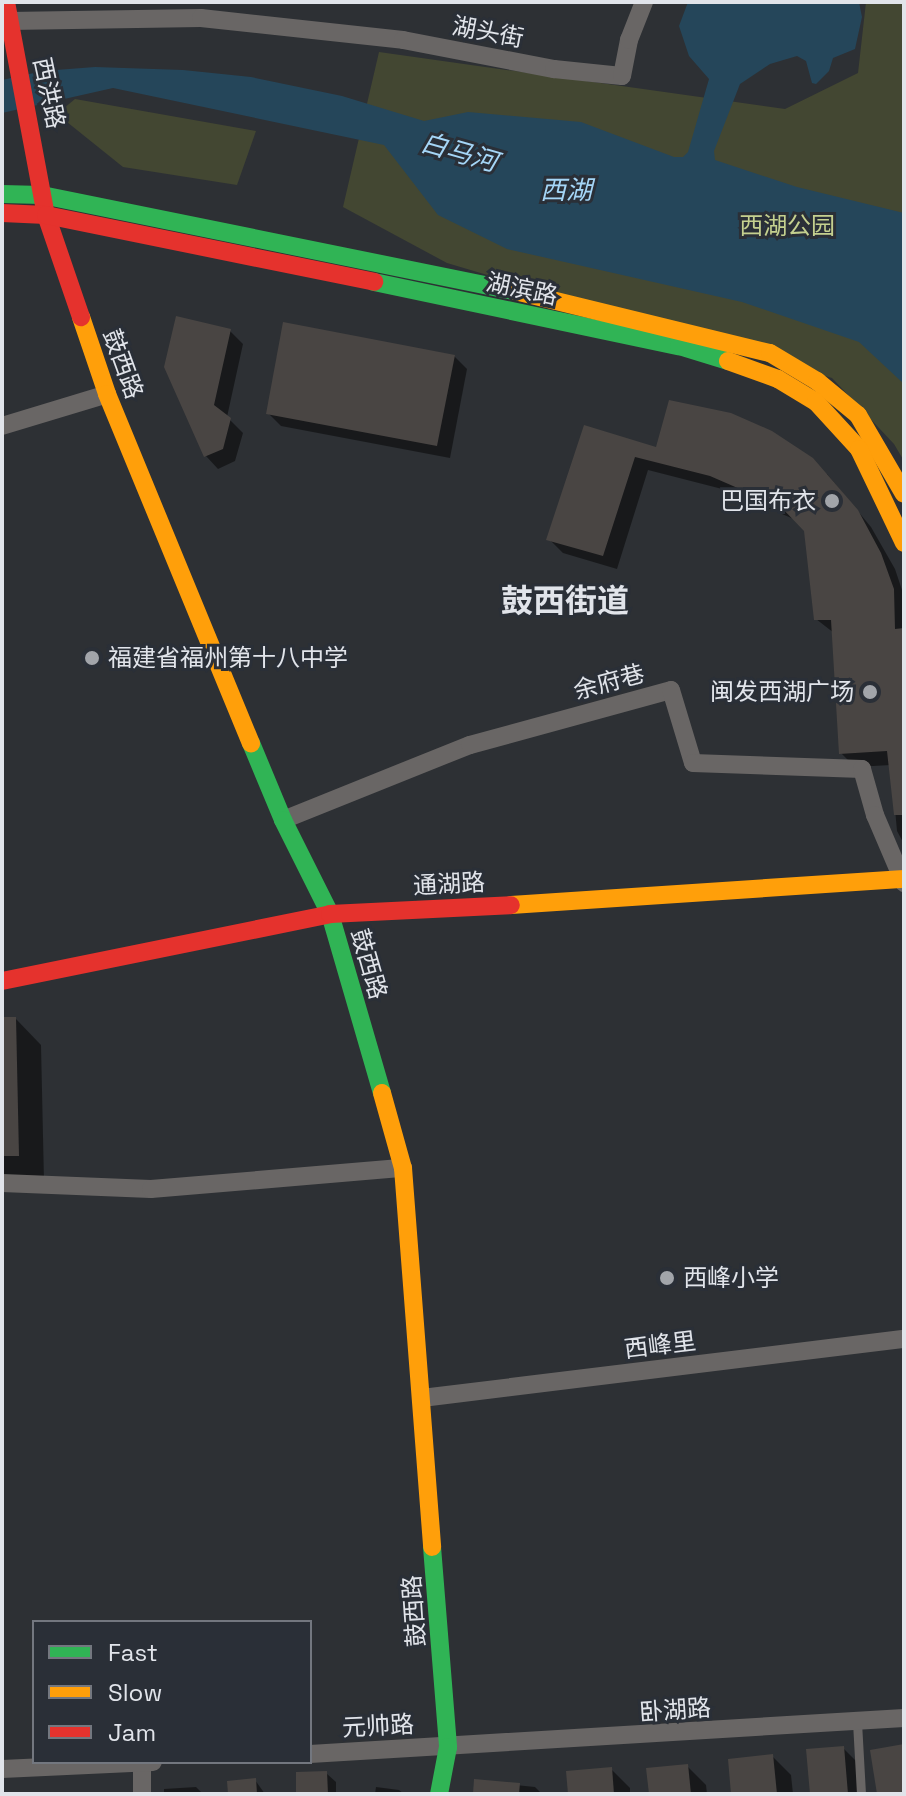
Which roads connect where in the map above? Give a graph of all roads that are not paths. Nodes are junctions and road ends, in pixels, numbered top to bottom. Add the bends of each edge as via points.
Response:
1 (6, 2) edge
2 (644, 2) edge
3 (9, 21) junction
4 (2, 194) edge
5 (42, 195) junction
6 (2, 213) edge
7 (46, 215) junction
8 (107, 394) junction
9 (2, 426) edge
10 (904, 494) edge
11 (904, 543) edge
12 (283, 820) junction
13 (903, 880) edge
14 (330, 914) junction
15 (2, 981) edge
16 (403, 1168) junction
17 (2, 1183) edge
18 (904, 1339) edge
19 (422, 1398) junction
20 (904, 1718) edge
21 (857, 1722) junction
22 (448, 1747) junction
23 (312, 1754) edge
24 (119, 1764) edge
25 (142, 1764) edge
26 (2, 1769) edge
27 (142, 1794) edge
28 (439, 1794) edge
29 (861, 1794) edge

1 - 3 street, 西洪路
2 - 3 street, 湖头街 via 622,76 554,69 403,40 201,18
3 - 5 street, 西洪路
4 - 5 street, 湖滨路
5 - 7 street, 鼓西路
5 - 10 street, 湖滨路 via 479,282 770,353 817,381 858,415
6 - 7 street, 湖滨路
7 - 8 street, 鼓西路
7 - 11 street, 湖滨路 via 679,346 778,379 816,402 859,449
8 - 9 street
8 - 12 street, 鼓西路
12 - 13 street, 余府巷 via 470,745 671,690 693,763 862,769
12 - 14 street, 鼓西路
13 - 14 street, 通湖路
14 - 15 street, 通湖路
14 - 16 street, 鼓西路
16 - 17 street via 151,1189
16 - 19 street, 鼓西路
18 - 19 street, 西峰里
19 - 22 street, 鼓西路
20 - 21 street, 卧湖路
21 - 22 street, 卧湖路
21 - 29 lane
22 - 23 street, 元帅路
22 - 28 street, 鼓西路
24 - 26 street
25 - 27 street

